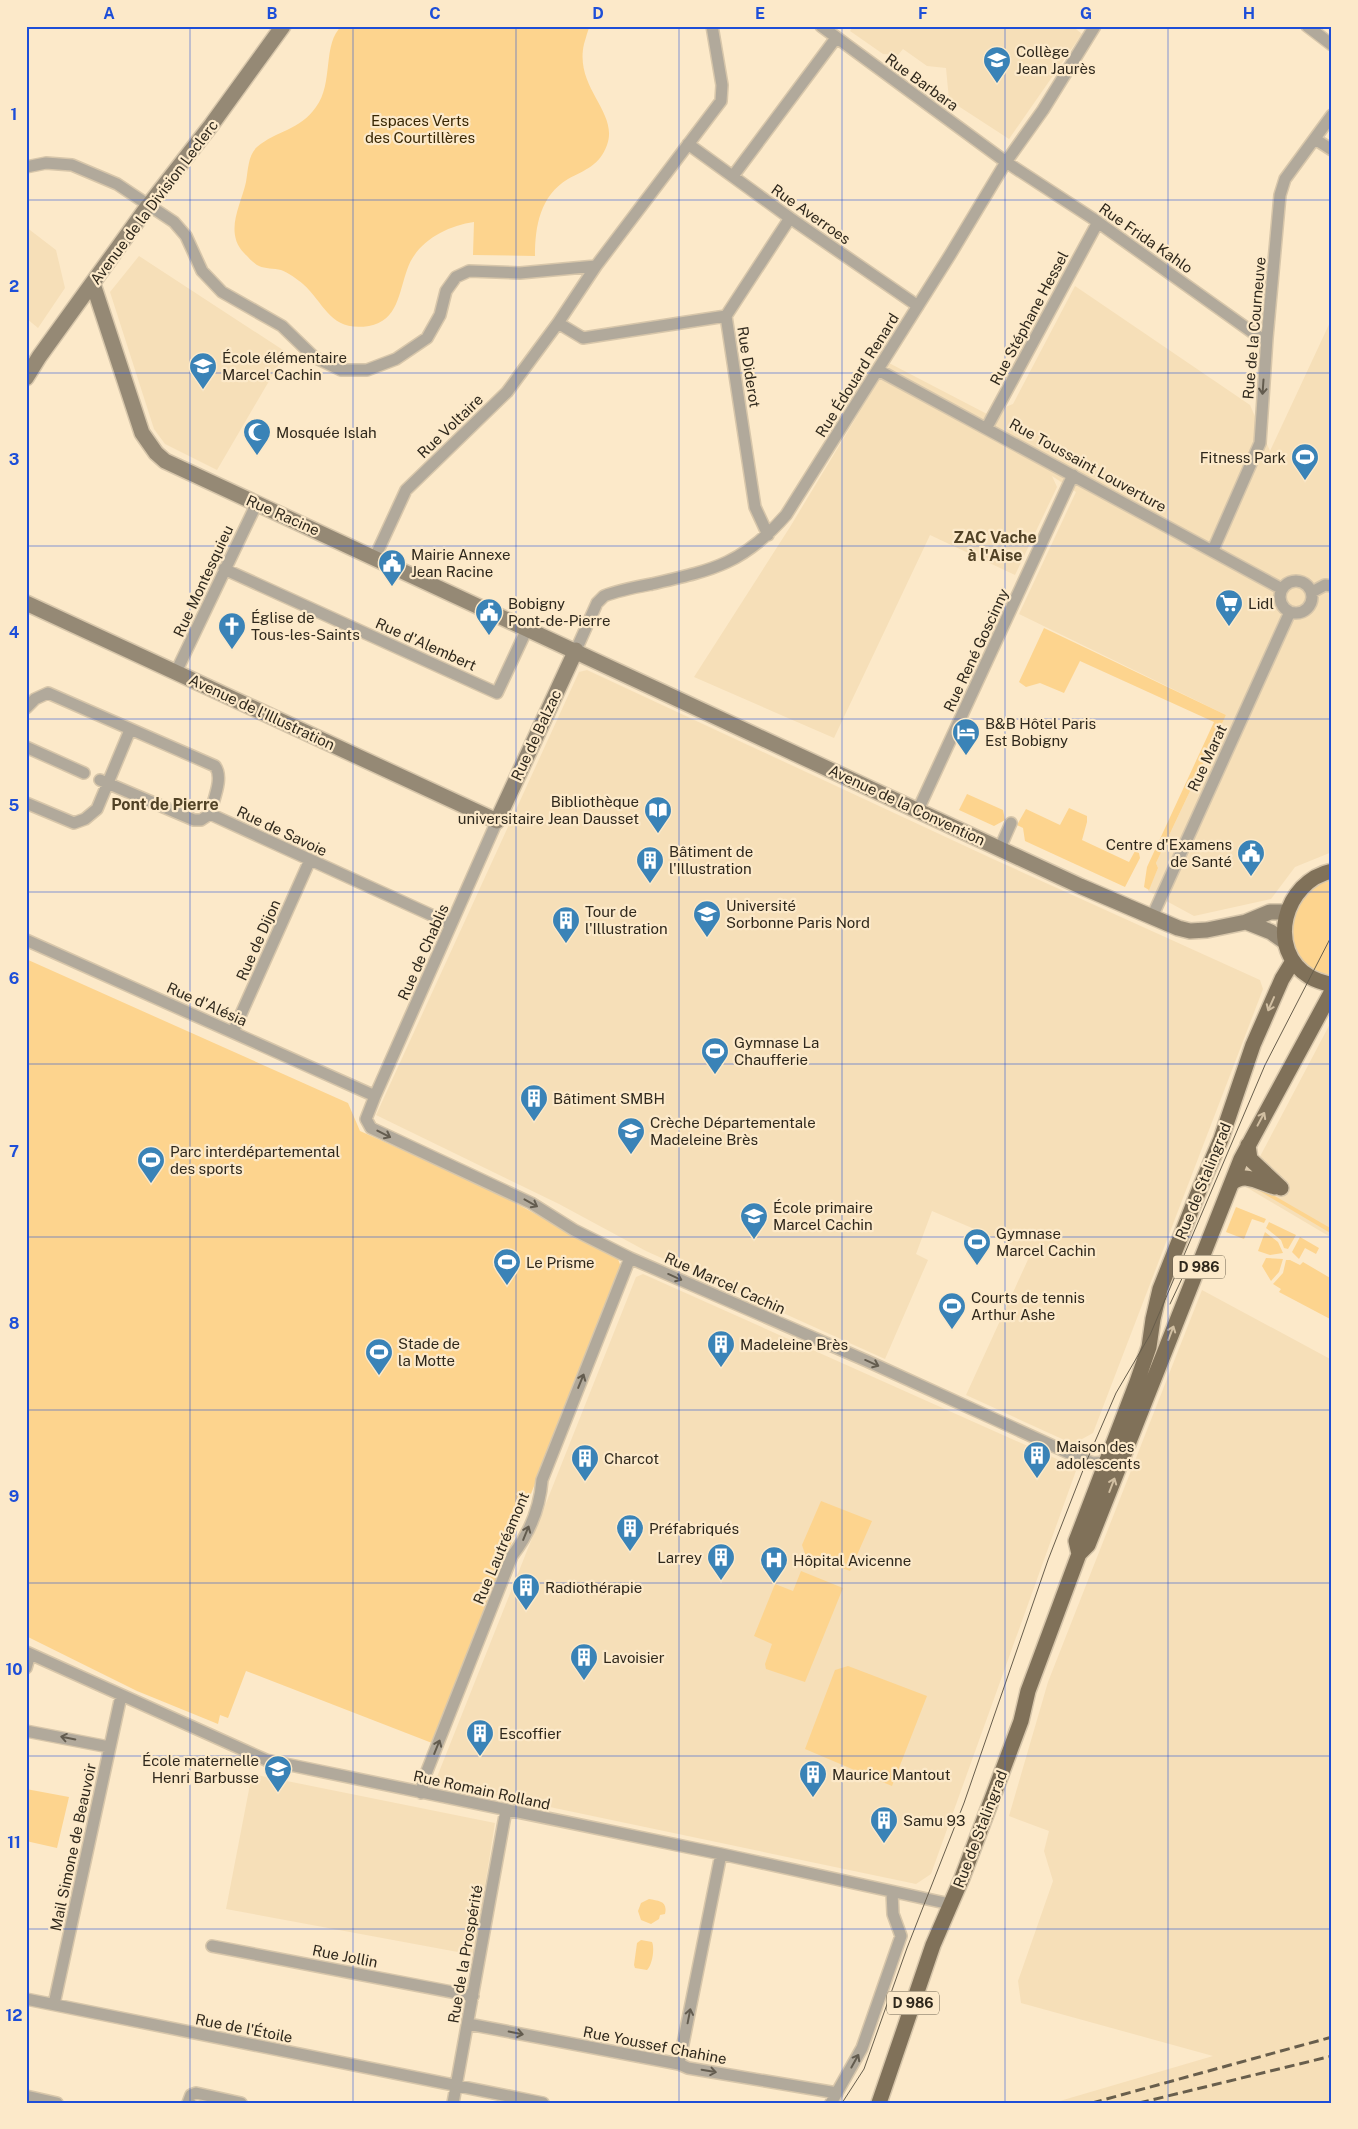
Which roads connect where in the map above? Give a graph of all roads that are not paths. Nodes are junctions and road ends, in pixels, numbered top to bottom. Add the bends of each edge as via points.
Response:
1 (712, 26) edge
2 (821, 26) edge
3 (1095, 26) edge
4 (1307, 26) edge
5 (277, 28) edge
6 (836, 38) junction
7 (1332, 45) edge
8 (1332, 115) edge
9 (1315, 139) junction
10 (688, 144) junction
11 (1332, 150) edge
12 (1006, 162) junction
13 (26, 167) edge
14 (732, 176) junction
15 (148, 206) junction
16 (790, 218) junction
17 (1098, 222) junction
18 (596, 266) junction
19 (93, 284) junction
20 (918, 306) junction
21 (726, 316) junction
22 (558, 323) junction
23 (1267, 338) junction
24 (878, 370) junction
25 (26, 378) edge
26 (987, 427) junction
27 (1073, 475) junction
28 (257, 503) junction
29 (768, 535) junction
30 (1212, 550) junction
31 (375, 556) junction
32 (224, 569) junction
33 (1332, 586) edge
34 (1282, 589) junction
35 (1312, 592) junction
36 (26, 603) edge
37 (1290, 612) junction
38 (526, 629) junction
39 (576, 650) junction
40 (176, 672) junction
41 (26, 708) edge
42 (130, 730) junction
43 (26, 747) edge
44 (84, 773) dead end
45 (104, 782) junction
46 (26, 803) edge
47 (918, 810) junction
48 (210, 814) junction
49 (498, 821) junction
50 (1011, 822) dead end
51 (1000, 848) junction
52 (310, 860) junction
53 (1332, 871) edge
54 (1286, 912) junction
55 (1152, 916) junction
56 (1246, 922) junction
57 (451, 924) junction
58 (26, 940) edge
59 (1286, 942) junction
60 (1293, 961) junction
61 (1332, 986) edge
62 (1332, 991) edge
63 (233, 1032) junction
64 (375, 1096) junction
65 (1248, 1146) junction
66 (1231, 1184) junction
67 (630, 1258) junction
68 (1124, 1455) junction
69 (1106, 1462) junction
70 (1079, 1554) junction
71 (28, 1653) edge
72 (26, 1668) edge
73 (121, 1696) junction
74 (26, 1731) edge
75 (110, 1747) junction
76 (421, 1793) junction
77 (506, 1810) junction
78 (721, 1854) junction
79 (892, 1892) junction
80 (950, 1904) junction
81 (212, 1946) dead end
82 (473, 1996) junction
83 (26, 1999) edge
84 (54, 2004) junction
85 (468, 2024) junction
86 (679, 2064) junction
87 (456, 2087) junction
88 (26, 2096) edge
89 (834, 2098) edge
90 (189, 2099) edge
91 (57, 2103) edge
92 (241, 2103) edge
93 (454, 2103) edge
94 (542, 2103) edge
95 (879, 2103) edge

1 - 10 street, Rue Voltaire via 722,85 721,101
2 - 6 street, Rue Barbara
3 - 12 street, Rue Édouard Renard
4 - 7 street
5 - 15 street, Avenue de la Division Leclerc via 212,124
6 - 12 street, Rue Barbara
6 - 14 street
8 - 9 street, Rue de la Courneuve
9 - 11 street
9 - 23 street, Rue de la Courneuve via 1285,179 1280,195
10 - 14 street, Rue Averroes
10 - 18 street, Rue Voltaire
12 - 17 street, Rue Frida Kahlo
12 - 20 street, Rue Édouard Renard
13 - 15 street via 46,163 72,165 117,184
14 - 16 street, Rue Averroes
15 - 18 street via 174,222 186,236 202,271 222,292 282,326 314,357 340,370 367,370 396,359 427,338 440,315 446,291 456,277 469,271 520,274
15 - 19 street, Avenue de la Division Leclerc
16 - 20 street, Rue Averroes
16 - 21 street, Rue Diderot
17 - 23 street, Rue Frida Kahlo via 1260,337
17 - 26 street, Rue Stéphane Hessel
18 - 22 street, Rue Voltaire
19 - 25 street, Avenue de la Division Leclerc
19 - 28 street, Rue Racine via 142,433 156,453
20 - 24 street, Rue Édouard Renard
21 - 22 street via 583,338
21 - 29 street, Rue Diderot via 755,507
22 - 31 street, Rue Voltaire via 506,392 406,490
23 -> 30 street, Rue de la Courneuve via 1260,443
24 - 26 street, Rue Toussaint Louverture
24 - 29 street, Rue Édouard Renard via 786,515
26 - 27 street, Rue Toussaint Louverture
27 - 30 street, Rue Toussaint Louverture
27 - 47 street, Rue René Goscinny
28 - 31 street, Rue Racine
28 - 32 street, Rue Montesquieu
29 - 39 street, Rue Édouard Renard via 720,566 604,596 597,603
30 - 34 street, Rue Toussaint Louverture
31 - 38 street, Rue Racine
32 - 38 street, Rue d'Alembert via 497,693
32 - 40 street, Rue Montesquieu
33 - 35 street via 1325,585
34 - 35 street via 1290,582 1300,582
34 - 37 street via 1280,600
35 - 37 street via 1309,608 1300,613
36 - 40 street, Avenue de l'Illustration
37 - 55 street, Rue Marat
38 - 39 street, Rue Racine
39 - 47 street, Avenue de la Convention
39 - 49 street, Rue de Balzac
40 - 49 street, Avenue de l'Illustration
41 - 42 street via 48,693
42 - 45 street
42 - 48 street via 215,766 219,777
43 - 44 street
45 - 46 street via 97,809 74,823
45 - 48 street via 194,820
47 - 51 street, Avenue de la Convention
48 - 52 street, Rue de Savoie
49 - 57 street, Rue de Chablis
50 - 51 street
51 - 55 street, Avenue de la Convention
52 - 57 street, Rue de Savoie
52 - 63 street, Rue de Dijon
53 - 54 main road via 1319,874 1304,884
54 - 56 street, Avenue de la Convention via 1270,912
54 - 59 main road
55 - 56 street, Avenue de la Convention via 1190,931
56 - 59 street
57 - 64 street, Rue de Chablis
58 - 63 street, Rue d'Alésia
59 - 60 main road
60 - 61 main road via 1309,977
60 -> 69 main road, Rue de Stalingrad / D 986 via 1253,1045 1221,1139 1160,1289 1138,1382
65 -> 62 main road, Rue de Stalingrad / D 986
63 - 64 street, Rue d'Alésia
64 -> 67 street, Rue Marcel Cachin via 366,1119 371,1128 531,1203 574,1230
65 - 66 main road, Rue de Stalingrad / D 986
65 - 66 main road via 1250,1159 1281,1188 1250,1178 1239,1178
68 -> 66 main road, Rue de Stalingrad / D 986
67 -> 69 street, Rue Marcel Cachin via 868,1361 1073,1455 1093,1463
76 -> 67 street, Rue Lautréamont via 512,1556 523,1541 541,1498 542,1480
68 - 69 main road
70 -> 68 main road, Rue de Stalingrad / D 986 via 1088,1545
69 - 70 main road, Rue de Stalingrad / D 986 via 1076,1541
70 - 80 main road, Rue de Stalingrad / D 986 via 1028,1691 1013,1742
71 - 72 street
71 - 73 street, Rue Romain Rolland
73 - 75 street, Mail Simone de Beauvoir
73 - 76 street, Rue Romain Rolland via 266,1760
75 -> 74 street
75 - 84 street, Mail Simone de Beauvoir
76 - 77 street, Rue Romain Rolland
77 - 78 street, Rue Romain Rolland
77 - 82 street, Rue de la Prospérité
78 - 79 street, Rue Romain Rolland
86 -> 78 street
79 - 80 street, Rue Romain Rolland
89 -> 79 street via 862,2048 901,1936 893,1914
80 - 95 main road, Rue de Stalingrad / D 986
81 - 82 street, Rue Jollin
82 - 85 street, Rue de la Prospérité
83 - 84 street, Rue de l'Étoile
84 - 87 street, Rue de l'Étoile
85 -> 86 street, Rue Youssef Chahine
85 - 87 street, Rue de la Prospérité
86 -> 89 street, Rue Youssef Chahine
87 - 93 street, Rue de la Prospérité
87 - 94 street, Rue de l'Étoile
88 - 91 street
90 - 92 street via 196,2093

